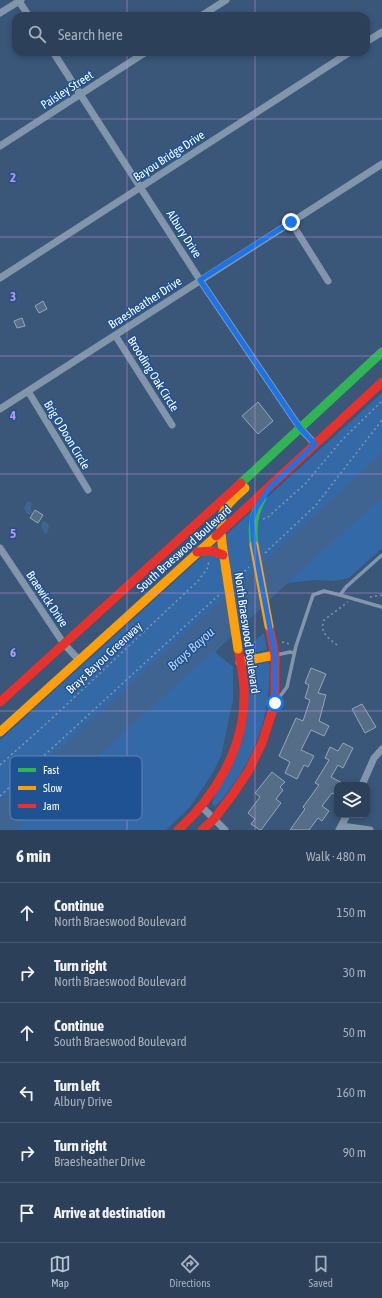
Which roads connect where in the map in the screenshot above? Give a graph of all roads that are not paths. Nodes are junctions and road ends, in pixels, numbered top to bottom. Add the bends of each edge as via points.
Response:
1 (19, 0) edge
2 (226, 0) edge
3 (26, 12) edge
4 (207, 12) edge
5 (0, 13) edge
6 (382, 32) edge
7 (370, 40) edge
8 (56, 56) edge
9 (140, 56) edge
10 (344, 56) edge
11 (81, 94) junction
12 (0, 146) edge
13 (381, 167) edge
14 (140, 187) junction
15 (291, 222) junction
16 (0, 278) edge
17 (200, 280) junction
18 (328, 281) dead end
19 (115, 335) junction
20 (382, 352) edge
21 (382, 382) edge
22 (28, 391) junction
23 (0, 409) edge
24 (172, 425) dead end
25 (300, 428) junction
26 (315, 444) junction
27 (267, 460) junction
28 (270, 487) junction
29 (88, 490) dead end
30 (222, 530) junction
31 (0, 548) edge
32 (197, 552) junction
33 (224, 555) junction
34 (382, 555) edge
35 (340, 595) junction
36 (382, 607) edge
37 (64, 644) junction
38 (294, 653) junction
39 (275, 655) junction
40 (79, 660) junction
41 (240, 662) junction
42 (0, 702) edge
43 (275, 703) junction
44 (0, 732) edge
45 (382, 749) edge
46 (363, 782) edge
47 (201, 806) junction
48 (345, 818) edge
49 (214, 819) junction
50 (340, 828) edge
51 (178, 830) edge
52 (202, 830) edge
53 (225, 830) edge
54 (370, 830) edge

1 - 3 street
1 - 5 street
2 - 4 street
6 - 7 street
8 - 11 street, Albury Drive
9 - 11 street, Paisley Street
10 - 14 street, Bayou Bridge Drive
11 - 12 street, Paisley Street
11 - 14 street, Albury Drive
13 - 15 street, Braesheather Drive
14 - 16 street, Bayou Bridge Drive
14 - 17 street, Albury Drive
15 - 17 street, Braesheather Drive
15 - 18 street
17 - 19 street, Braesheather Drive
17 - 25 street, Albury Drive
19 - 22 street, Braesheather Drive
19 - 24 street, Brooding Oak Circle
20 - 25 main road, South Braeswood Boulevard
21 - 26 main road, South Braeswood Boulevard
22 - 23 street, Braesheather Drive
22 - 29 street, Brig O Doon Circle
25 - 26 street, Albury Drive
25 - 27 main road, South Braeswood Boulevard
26 - 28 main road, South Braeswood Boulevard
27 - 30 main road, North Braeswood Boulevard via 259,475 224,511
27 - 37 main road, South Braeswood Boulevard
28 - 30 main road, South Braeswood Boulevard
28 - 39 main road, North Braeswood Boulevard, bridge via 256,508 252,520 254,545
30 - 32 main road, South Braeswood Boulevard
30 - 33 main road, North Braeswood Boulevard
31 - 37 street, Braewick Drive
32 - 33 main road via 213,551
32 - 40 main road, South Braeswood Boulevard
33 - 41 main road, North Braeswood Boulevard, bridge
34 - 35 lane
35 - 36 lane
35 - 38 lane via 324,591 313,595
37 - 40 street, Braewick Drive
37 - 42 main road, South Braeswood Boulevard
38 - 39 lane
38 - 43 lane via 287,687
39 - 41 main road
39 - 43 main road, North Braeswood Boulevard
40 - 44 main road, South Braeswood Boulevard
41 - 47 main road, North Braeswood Boulevard via 244,704 235,746 229,762
43 - 49 main road, North Braeswood Boulevard via 262,743 249,770
45 - 46 street via 374,758
47 - 49 street
47 - 51 main road, North Braeswood Boulevard
48 - 50 street
49 - 52 main road, North Braeswood Boulevard
49 - 53 street
50 - 54 street

